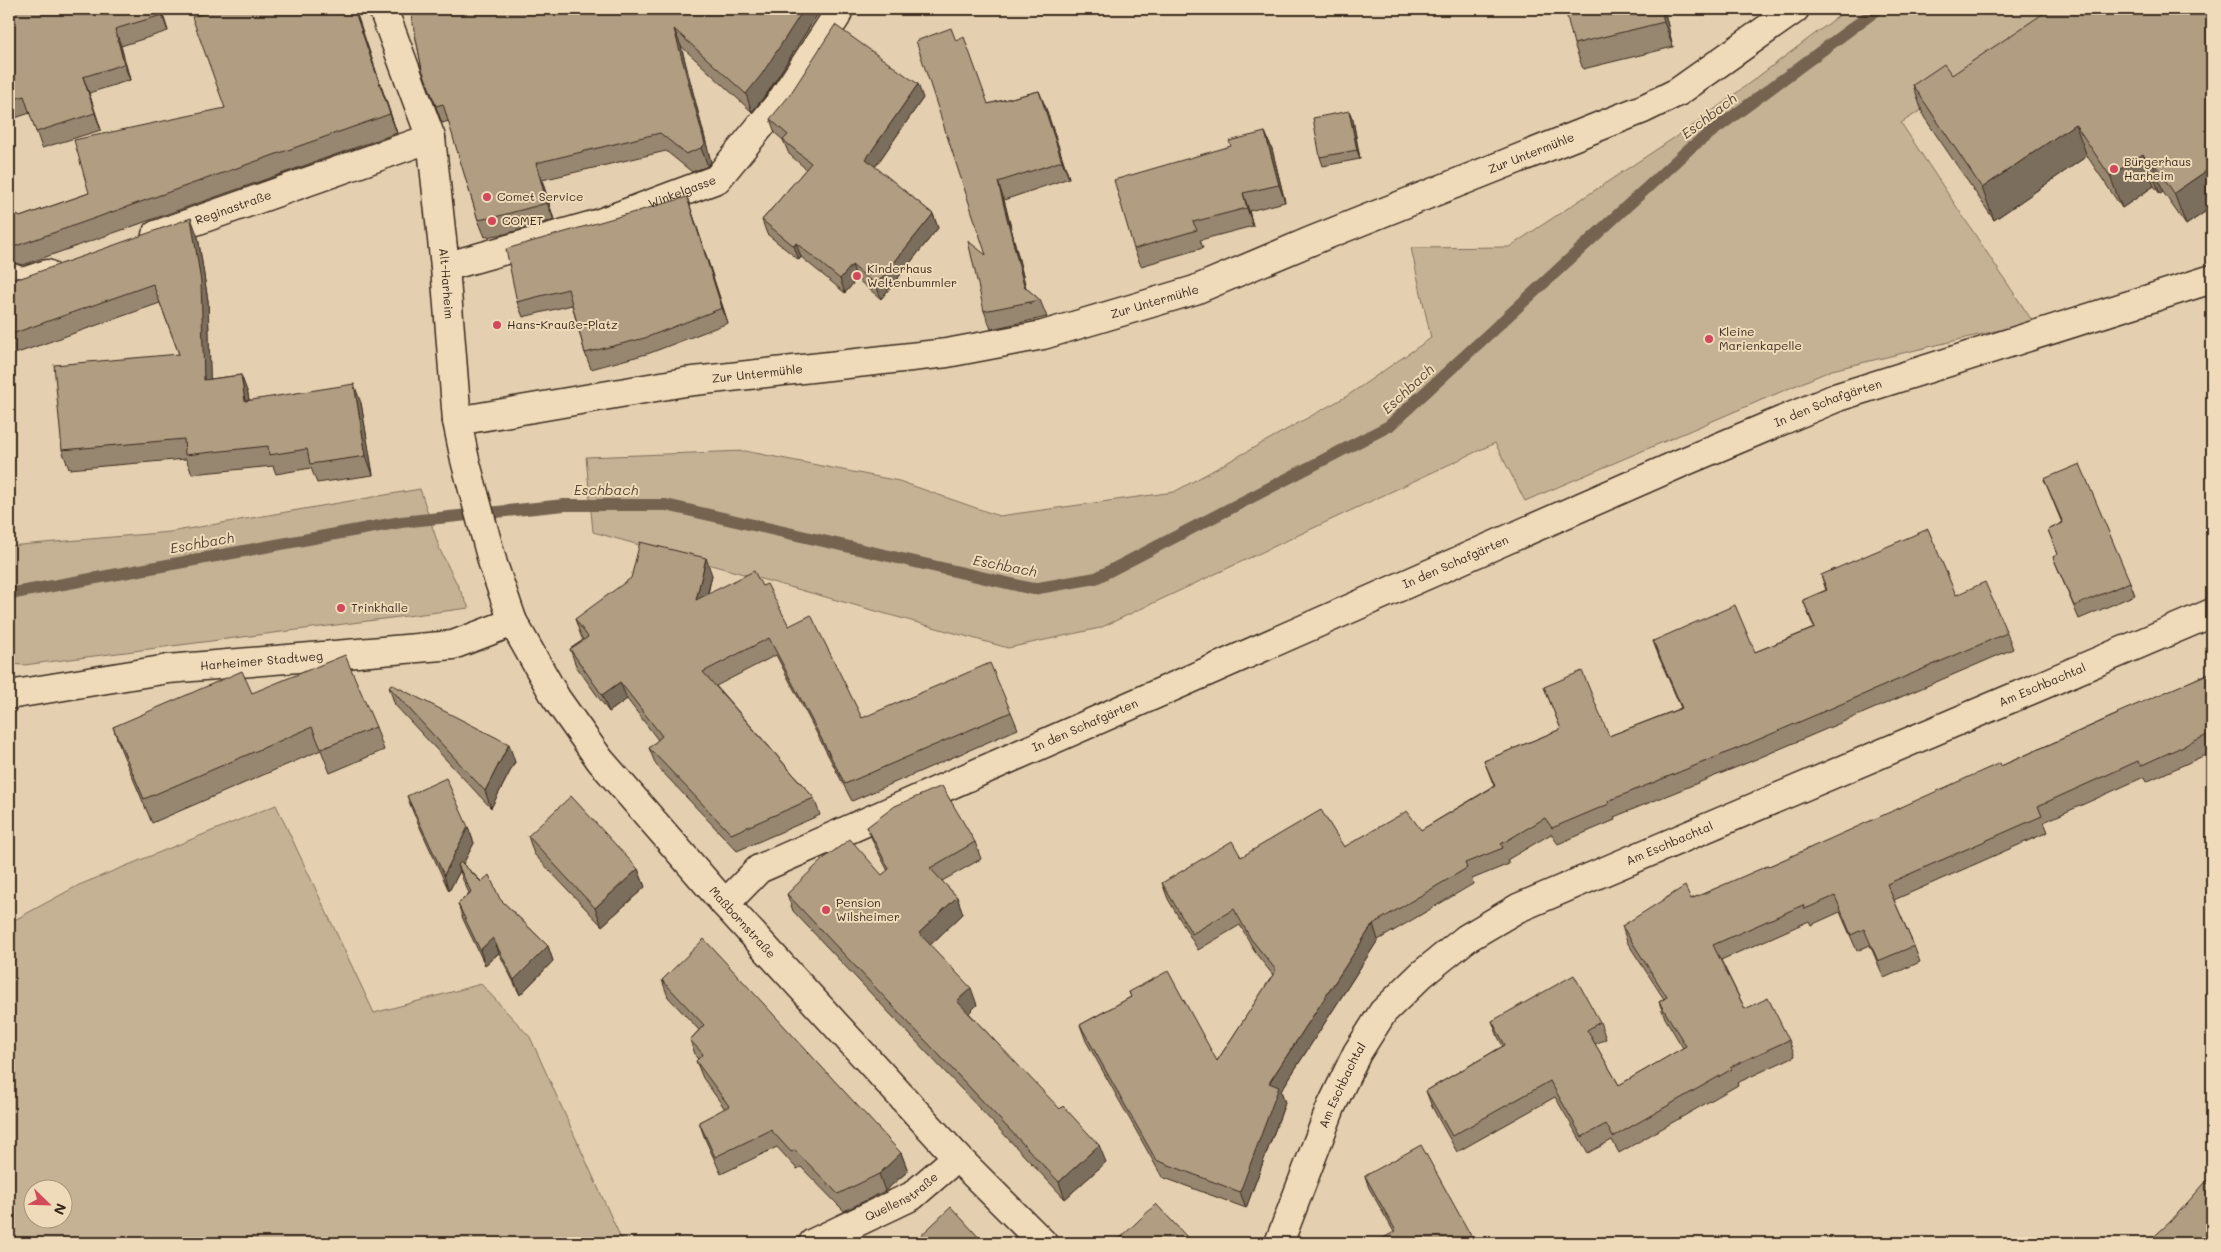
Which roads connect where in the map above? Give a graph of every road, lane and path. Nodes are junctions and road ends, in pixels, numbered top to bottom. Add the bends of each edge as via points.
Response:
1 (383, 9) edge
2 (839, 9) edge
3 (1795, 9) edge
4 (430, 138) junction
5 (134, 243) edge
6 (70, 266) edge
7 (445, 266) junction
8 (9, 276) edge
9 (2212, 279) edge
10 (457, 421) junction
11 (493, 564) joint
12 (2212, 613) edge
13 (513, 622) junction
14 (9, 695) edge
15 (725, 904) junction
16 (958, 1157) junction
17 (813, 1243) edge
18 (1044, 1243) edge
19 (1279, 1243) edge

1 - 4 street, Alt-Harheim
2 - 7 street, Winkelgasse via 781,101 718,179 597,224
3 - 10 street, Zur Untermühle via 1678,92 1643,109 1195,290 1043,335 947,353 685,382
4 - 5 street, Reginastraße
4 - 7 street, Alt-Harheim
6 - 8 street via 23,282
7 - 10 street, Alt-Harheim
9 - 15 street, In den Schafgärten via 1838,397 1690,459 758,869
10 - 11 street, Alt-Harheim
11 - 13 street, Maßbornstraße
12 - 19 street, Am Eschbachtal via 1518,908 1467,938 1422,974 1383,1012 1362,1045 1331,1107
13 - 14 street, Harheimer Stadtweg via 452,645 168,669
13 - 15 street, Maßbornstraße via 556,698 600,760
15 - 16 street, Maßbornstraße
16 - 17 street, Quellenstraße via 912,1196
16 - 18 street, Maßbornstraße

